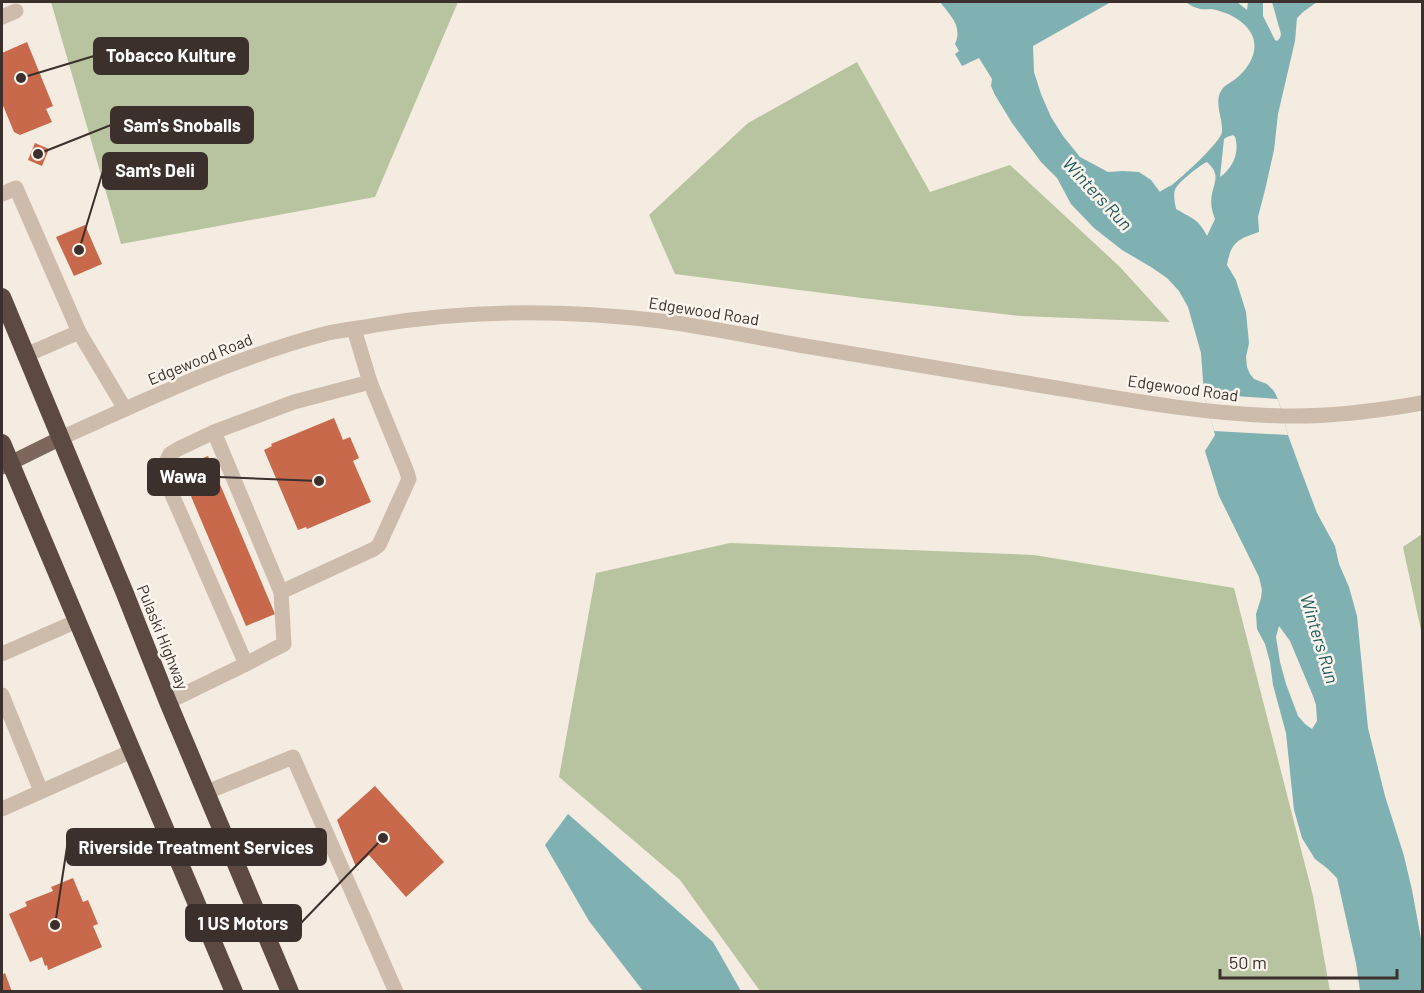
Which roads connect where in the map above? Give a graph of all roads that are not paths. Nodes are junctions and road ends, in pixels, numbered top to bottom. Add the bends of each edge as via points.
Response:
1 (16, 11) dead end
2 (2, 17) edge
3 (2, 192) edge
4 (2, 297) edge
5 (354, 329) junction
6 (79, 333) junction
7 (26, 355) junction
8 (370, 382) junction
9 (1422, 403) edge
10 (125, 409) junction
11 (214, 432) junction
12 (61, 438) junction
13 (2, 443) edge
14 (6, 465) edge
15 (281, 592) junction
16 (77, 621) junction
17 (2, 654) edge
18 (246, 664) junction
19 (2, 695) edge
20 (168, 702) junction
21 (132, 751) junction
22 (41, 791) junction
23 (207, 792) junction
24 (5, 805) edge
25 (234, 992) edge
26 (290, 992) edge
27 (396, 992) edge

1 - 2 street
3 - 6 street via 16,188
4 - 7 highway, Pulaski Highway
5 - 8 street
5 - 9 street, Edgewood Road via 409,319 475,314 599,315 664,322 1208,411 1283,416 1343,414
5 - 10 street, Edgewood Road via 265,353
6 - 7 street
6 - 10 street
7 - 12 highway, Pulaski Highway
8 - 11 street via 294,402
8 - 15 street via 409,479 379,545
10 - 12 street, Edgewood Road
11 - 15 street
11 - 18 street via 170,454 163,474
12 - 14 main road, Edgewood Road
12 - 20 highway, Pulaski Highway
13 - 14 highway
14 - 16 highway
15 - 18 street via 284,644
16 - 17 street
16 - 21 highway
18 - 20 street
19 - 22 street
20 - 23 highway, Pulaski Highway
21 - 22 street
21 - 25 highway
22 - 24 street
23 - 26 highway, Pulaski Highway
23 - 27 street via 293,757

